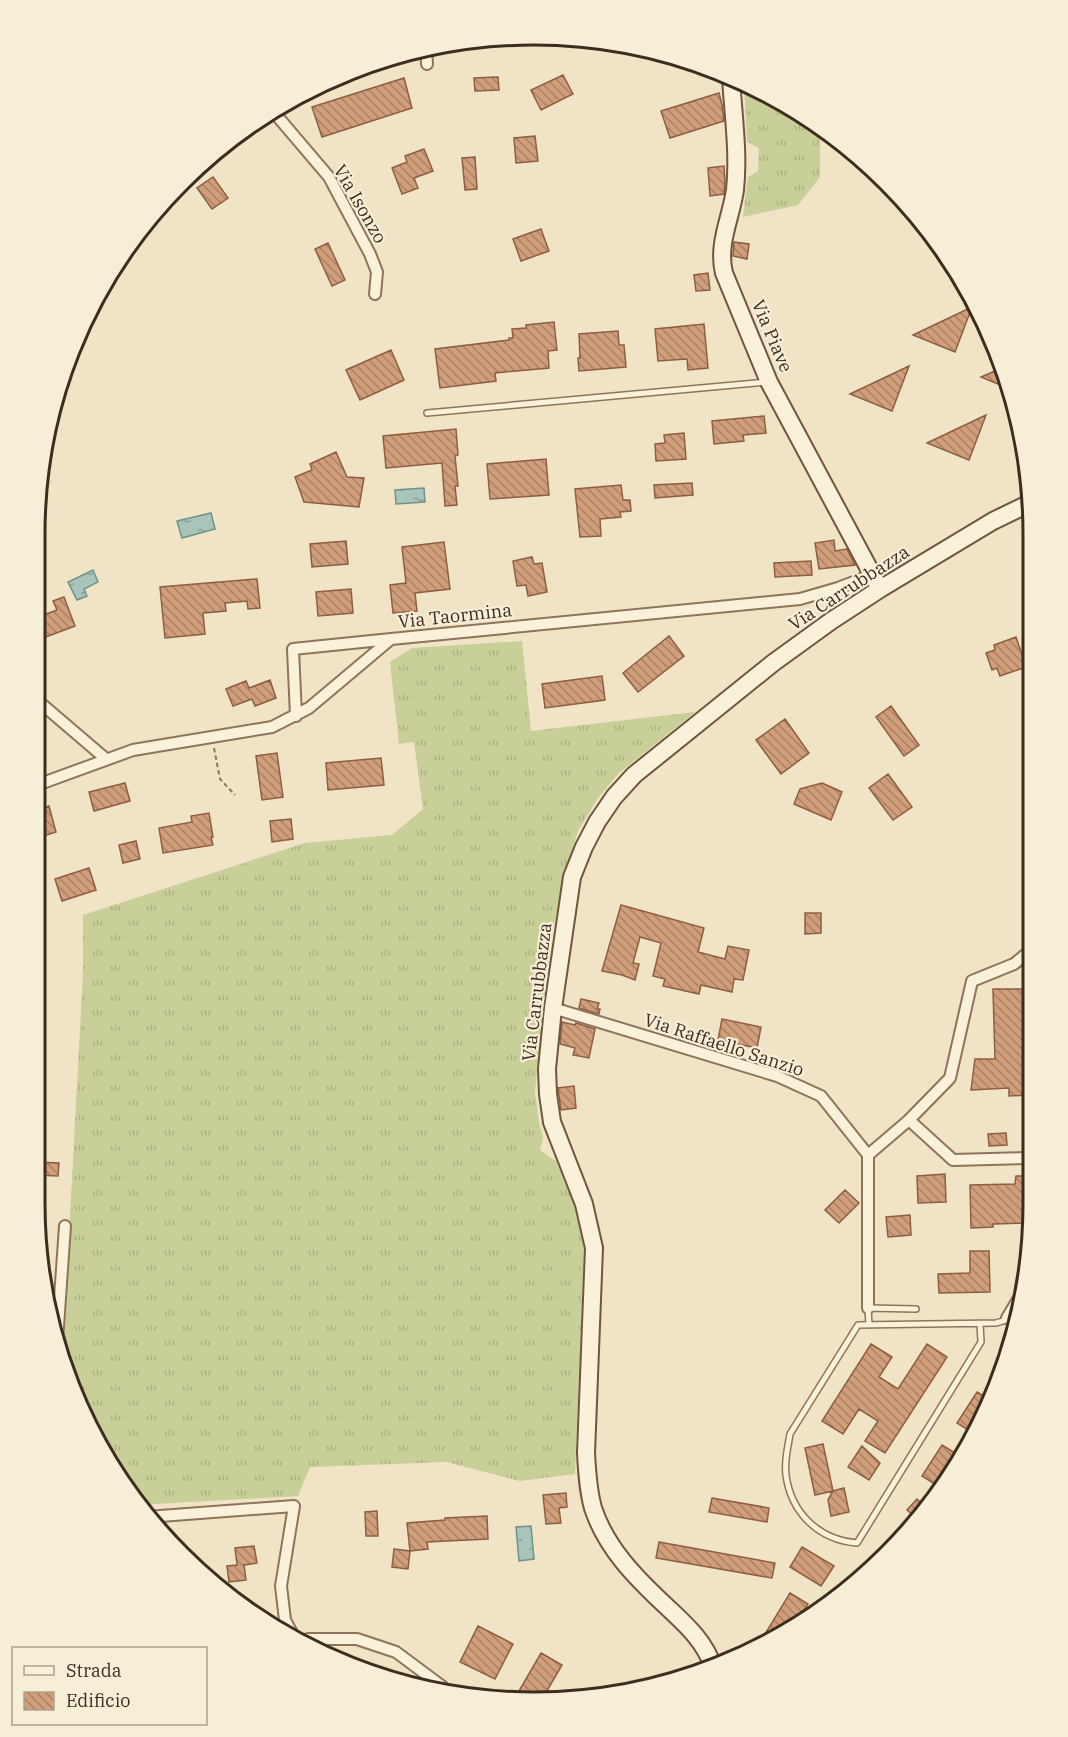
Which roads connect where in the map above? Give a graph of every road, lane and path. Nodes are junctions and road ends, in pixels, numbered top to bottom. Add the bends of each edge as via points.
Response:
1 (427, 57) edge
2 (427, 64) dead end
3 (732, 87) edge
4 (278, 118) edge
5 (375, 294) dead end
6 (769, 382) junction
7 (427, 413) dead end
8 (1022, 507) edge
9 (876, 582) junction
10 (392, 639) junction
11 (45, 707) edge
12 (296, 716) junction
13 (212, 737) junction
14 (106, 759) junction
15 (45, 782) edge
16 (235, 795) dead end
17 (1023, 956) edge
18 (552, 1008) junction
19 (909, 1120) junction
20 (868, 1155) junction
21 (1023, 1158) edge
22 (65, 1226) dead end
23 (868, 1308) junction
24 (916, 1309) dead end
25 (1010, 1312) edge
26 (59, 1317) edge
27 (1007, 1318) joint
28 (980, 1324) junction
29 (869, 1325) junction
30 (159, 1516) edge
31 (288, 1625) edge
32 (313, 1639) edge
33 (710, 1659) edge
34 (435, 1682) edge

1 - 2 street
3 - 6 main road, Via Piave via 735,191 721,260
4 - 5 street, Via Isonzo via 329,177 370,254 377,272
6 - 7 lane
6 - 9 main road, Via Piave
8 - 9 main road, Via Carrubbazza
9 - 10 street, Via Taormina via 800,598
9 - 18 main road, Via Carrubbazza via 634,775 614,798 597,822 572,877
10 - 12 street, Via Taormina
10 - 12 street via 293,649
11 - 14 street
12 - 13 street, Via Taormina via 272,727
13 - 14 street, Via Taormina via 133,750
13 - 16 path via 220,779
14 - 15 street, Via Taormina
17 - 19 street via 1014,964 972,981 950,1078
18 - 20 street, Via Raffaello Sanzio via 777,1076 821,1096
18 - 33 main road, Via Carrubbazza via 547,1069 552,1122 584,1204 594,1248 588,1487 594,1509 619,1557 699,1639
19 - 20 street
19 - 21 street via 953,1160
20 - 23 street
22 - 26 street
23 - 24 lane
23 - 29 lane
25 - 27 street
27 - 28 lane
28 - 29 lane
28 - 29 lane via 981,1342 857,1543 842,1542 807,1521 798,1509 785,1473 786,1452 790,1434 858,1325
30 - 31 street via 294,1506 281,1586
32 - 34 street via 357,1639 396,1652

